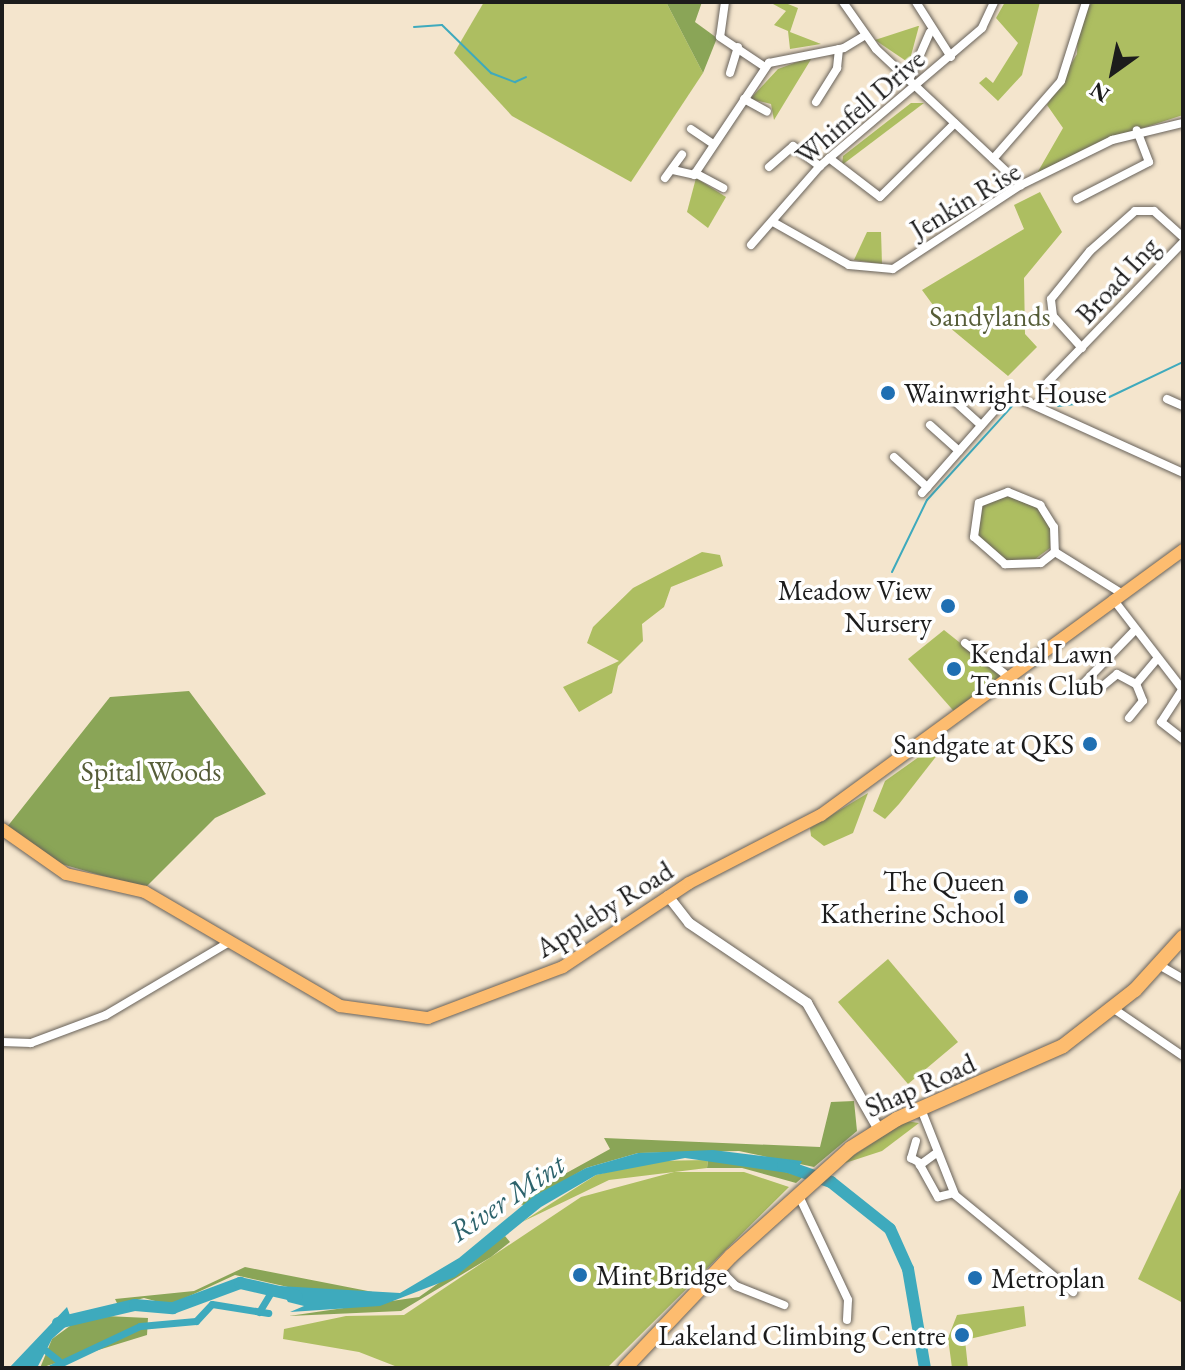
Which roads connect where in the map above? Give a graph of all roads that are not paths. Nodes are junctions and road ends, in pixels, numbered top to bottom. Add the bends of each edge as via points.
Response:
1 (725, 2) edge
2 (843, 2) edge
3 (916, 2) edge
4 (994, 2) edge
5 (1086, 2) edge
6 (930, 32) junction
7 (864, 36) junction
8 (738, 47) junction
9 (839, 49) junction
10 (951, 57) junction
11 (765, 67) junction
12 (730, 73) dead end
13 (909, 80) junction
14 (918, 89) junction
15 (744, 99) junction
16 (816, 102) dead end
17 (767, 112) dead end
18 (955, 123) junction
19 (1183, 123) edge
20 (691, 129) dead end
21 (1137, 130) junction
22 (712, 143) junction
23 (682, 155) dead end
24 (829, 158) junction
25 (993, 159) junction
26 (820, 166) junction
27 (769, 167) dead end
28 (673, 170) junction
29 (695, 173) junction
30 (665, 178) dead end
31 (1021, 185) junction
32 (723, 188) dead end
33 (1077, 199) dead end
34 (773, 222) junction
35 (1183, 239) edge
36 (751, 245) dead end
37 (1082, 348) junction
38 (1048, 382) dead end
39 (950, 397) dead end
40 (1167, 399) dead end
41 (1183, 406) edge
42 (930, 425) dead end
43 (981, 425) junction
44 (959, 451) junction
45 (894, 457) dead end
46 (1183, 473) edge
47 (1055, 552) junction
48 (1179, 557) edge
49 (1117, 596) junction
50 (1135, 630) junction
51 (965, 643) dead end
52 (1156, 660) junction
53 (1011, 678) junction
54 (1136, 684) junction
55 (1104, 685) dead end
56 (1081, 686) dead end
57 (1183, 690) edge
58 (1129, 718) dead end
59 (1183, 739) edge
60 (2, 829) edge
61 (668, 896) junction
62 (1183, 937) edge
63 (231, 941) junction
64 (1159, 965) junction
65 (1183, 979) edge
66 (1114, 1009) junction
67 (2, 1042) edge
68 (1183, 1056) edge
69 (921, 1109) junction
70 (879, 1130) junction
71 (916, 1141) dead end
72 (935, 1154) junction
73 (920, 1163) junction
74 (954, 1193) junction
75 (798, 1194) junction
76 (719, 1269) junction
77 (843, 1290) junction
78 (1073, 1292) dead end
79 (832, 1294) dead end
80 (784, 1305) dead end
81 (847, 1320) dead end
82 (633, 1365) edge

1 - 8 street via 719,35
2 - 7 street
3 - 6 street
4 - 10 street, Whinfell Drive via 982,28
5 - 25 street via 1061,81
6 - 10 street
6 - 13 street
7 - 9 street
7 - 13 street
8 - 11 street
8 - 12 street
9 - 11 street via 786,55
9 - 16 street
10 - 14 street, Whinfell Drive
11 - 15 street
13 - 14 street
14 - 18 street
14 - 24 street, Whinfell Drive
15 - 17 street
15 - 22 street
18 - 24 street via 880,197
18 - 25 street
19 - 21 street, Jenkin Rise
20 - 22 street
21 - 31 street, Jenkin Rise
21 - 33 street via 1149,162
22 - 29 street
23 - 28 street
24 - 26 street, Whinfell Drive
25 - 31 street
26 - 27 street via 793,146
26 - 34 street, Whinfell Drive
28 - 29 street
28 - 30 street
29 - 32 street
31 - 34 street, Jenkin Rise via 893,269 849,265
34 - 36 street, Whinfell Drive
35 - 37 street, Broad Ing
35 - 37 street via 1154,211 1135,211 1090,251 1051,299 1053,316
37 - 38 street, Broad Ing
39 - 43 street
40 - 41 street
42 - 44 street
43 - 44 street
43 - 46 street via 1009,394
44 - 45 street via 924,490
47 - 47 street via 1048,515 1023,495 997,493 974,510 974,537 995,559 1028,567
47 - 49 street
48 - 49 main road, Appleby Road
49 - 50 street
49 - 53 main road, Appleby Road
50 - 52 street
50 - 56 street
51 - 53 street
52 - 54 street
52 - 57 street
53 - 61 main road, Appleby Road via 832,809
54 - 55 street via 1117,674
54 - 58 street via 1143,701
57 - 59 street via 1161,722
60 - 63 main road, Appleby Road via 66,874 145,892
61 - 63 main road, Appleby Road via 563,967 428,1018 340,1006
61 - 70 street via 689,923 807,1003
62 - 64 highway, Shap Road
63 - 67 street via 106,1015 31,1043
64 - 65 street
64 - 66 highway, Shap Road
66 - 68 street
66 - 69 highway, Shap Road via 1041,1059
69 - 70 highway, Shap Road
69 - 72 street
70 - 75 highway, Shap Road
71 - 73 street via 911,1158
72 - 73 street
72 - 74 street
73 - 74 street via 938,1197
74 - 78 street
75 - 76 highway, Shap Road
75 - 77 street
76 - 80 street via 736,1286
76 - 82 highway, Shap Road
77 - 79 street
77 - 81 street

